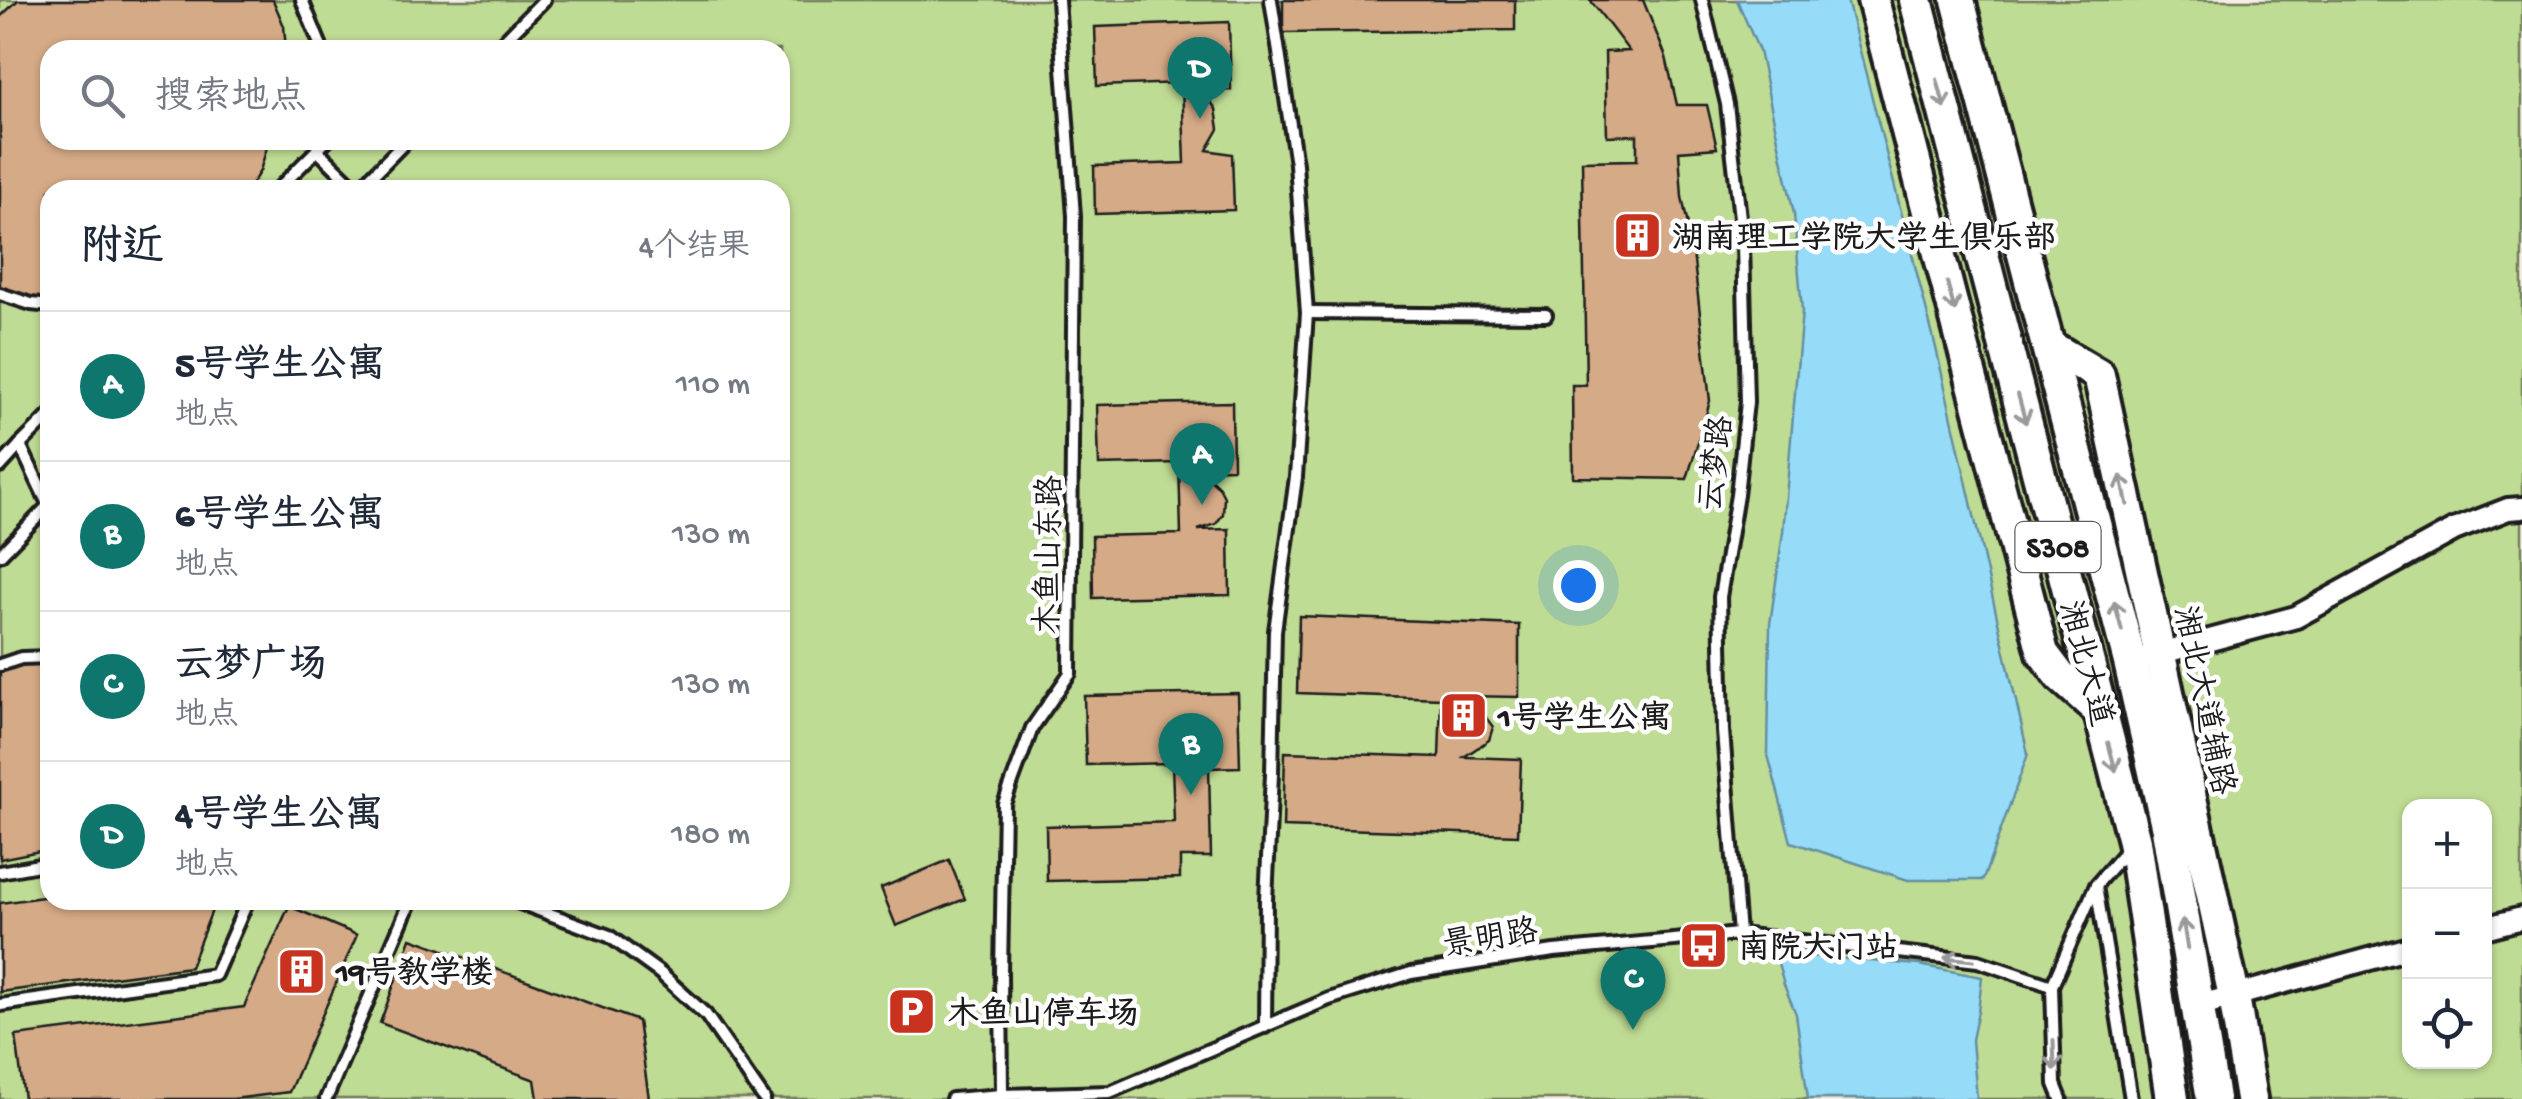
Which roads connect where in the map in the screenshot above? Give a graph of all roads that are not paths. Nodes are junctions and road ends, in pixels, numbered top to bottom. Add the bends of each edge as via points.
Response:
1 (302, 0) edge
2 (544, 0) edge
3 (1058, 0) edge
4 (1271, 0) edge
5 (1702, 0) edge
6 (1873, 0) edge
7 (1916, 0) edge
8 (1958, 0) edge
9 (318, 40) edge
10 (505, 40) edge
11 (313, 150) edge
12 (322, 150) edge
13 (397, 150) edge
14 (286, 180) edge
15 (349, 180) edge
16 (368, 180) edge
17 (0, 294) edge
18 (40, 305) edge
19 (1307, 312) junction
20 (1546, 315) dead end
21 (40, 425) edge
22 (20, 445) junction
23 (0, 467) edge
24 (40, 486) edge
25 (2522, 508) edge
26 (40, 516) edge
27 (0, 555) edge
28 (40, 657) edge
29 (2145, 657) junction
30 (0, 665) edge
31 (2101, 713) junction
32 (2134, 841) junction
33 (40, 866) edge
34 (0, 872) edge
35 (2096, 885) junction
36 (244, 910) edge
37 (406, 910) edge
38 (539, 910) edge
39 (2522, 918) edge
40 (2492, 926) edge
41 (1739, 934) junction
42 (2402, 950) edge
43 (2052, 986) junction
44 (2234, 996) junction
45 (0, 1005) edge
46 (2197, 1006) junction
47 (1265, 1028) junction
48 (1002, 1095) junction
49 (1110, 1096) edge
50 (326, 1099) edge
51 (764, 1099) edge
52 (952, 1099) edge
53 (2061, 1099) edge
54 (2131, 1099) edge
55 (2172, 1099) edge
56 (2213, 1099) edge
57 (2251, 1099) edge

1 - 9 lane
2 - 10 lane
3 - 48 lane, 木鱼山东路 via 1074,216 1070,673 1032,728 1004,804
4 - 19 lane via 1296,164
5 - 41 lane, 云梦路 via 1727,104 1743,244 1747,402 1720,597
6 -> 31 main road via 2043,654
7 -> 31 highway, 湘北大道 / S308
29 -> 8 highway, 湘北大道 / S308 via 2048,346
11 - 14 lane
12 - 15 lane
13 - 16 lane
17 - 18 lane
19 - 20 lane
19 - 47 lane via 1296,477 1274,631
21 - 22 lane
22 - 23 lane
22 - 24 lane
25 - 29 street via 2454,530 2296,617
26 - 27 lane
28 - 30 lane
29 - 44 main road, 湘北大道辅路
46 -> 29 highway, 湘北大道 / S308
31 -> 32 highway, 湘北大道 / S308
32 - 35 lane
32 - 55 highway, 湘北大道 / S308
33 - 34 lane
35 - 43 lane
35 - 54 lane
36 - 45 lane via 215,975
37 - 50 lane
38 - 51 lane via 610,936 660,973 706,1015
39 - 40 street
43 -> 41 lane, 景明路 via 1978,962
41 - 47 lane, 景明路 via 1411,973
42 - 44 street
43 -> 53 lane
44 - 46 street
44 - 57 main road, 湘北大道辅路
46 - 56 highway, 湘北大道 / S308
47 - 49 lane, 景明路
48 - 49 lane, 景明路
48 - 52 lane, 景明路

